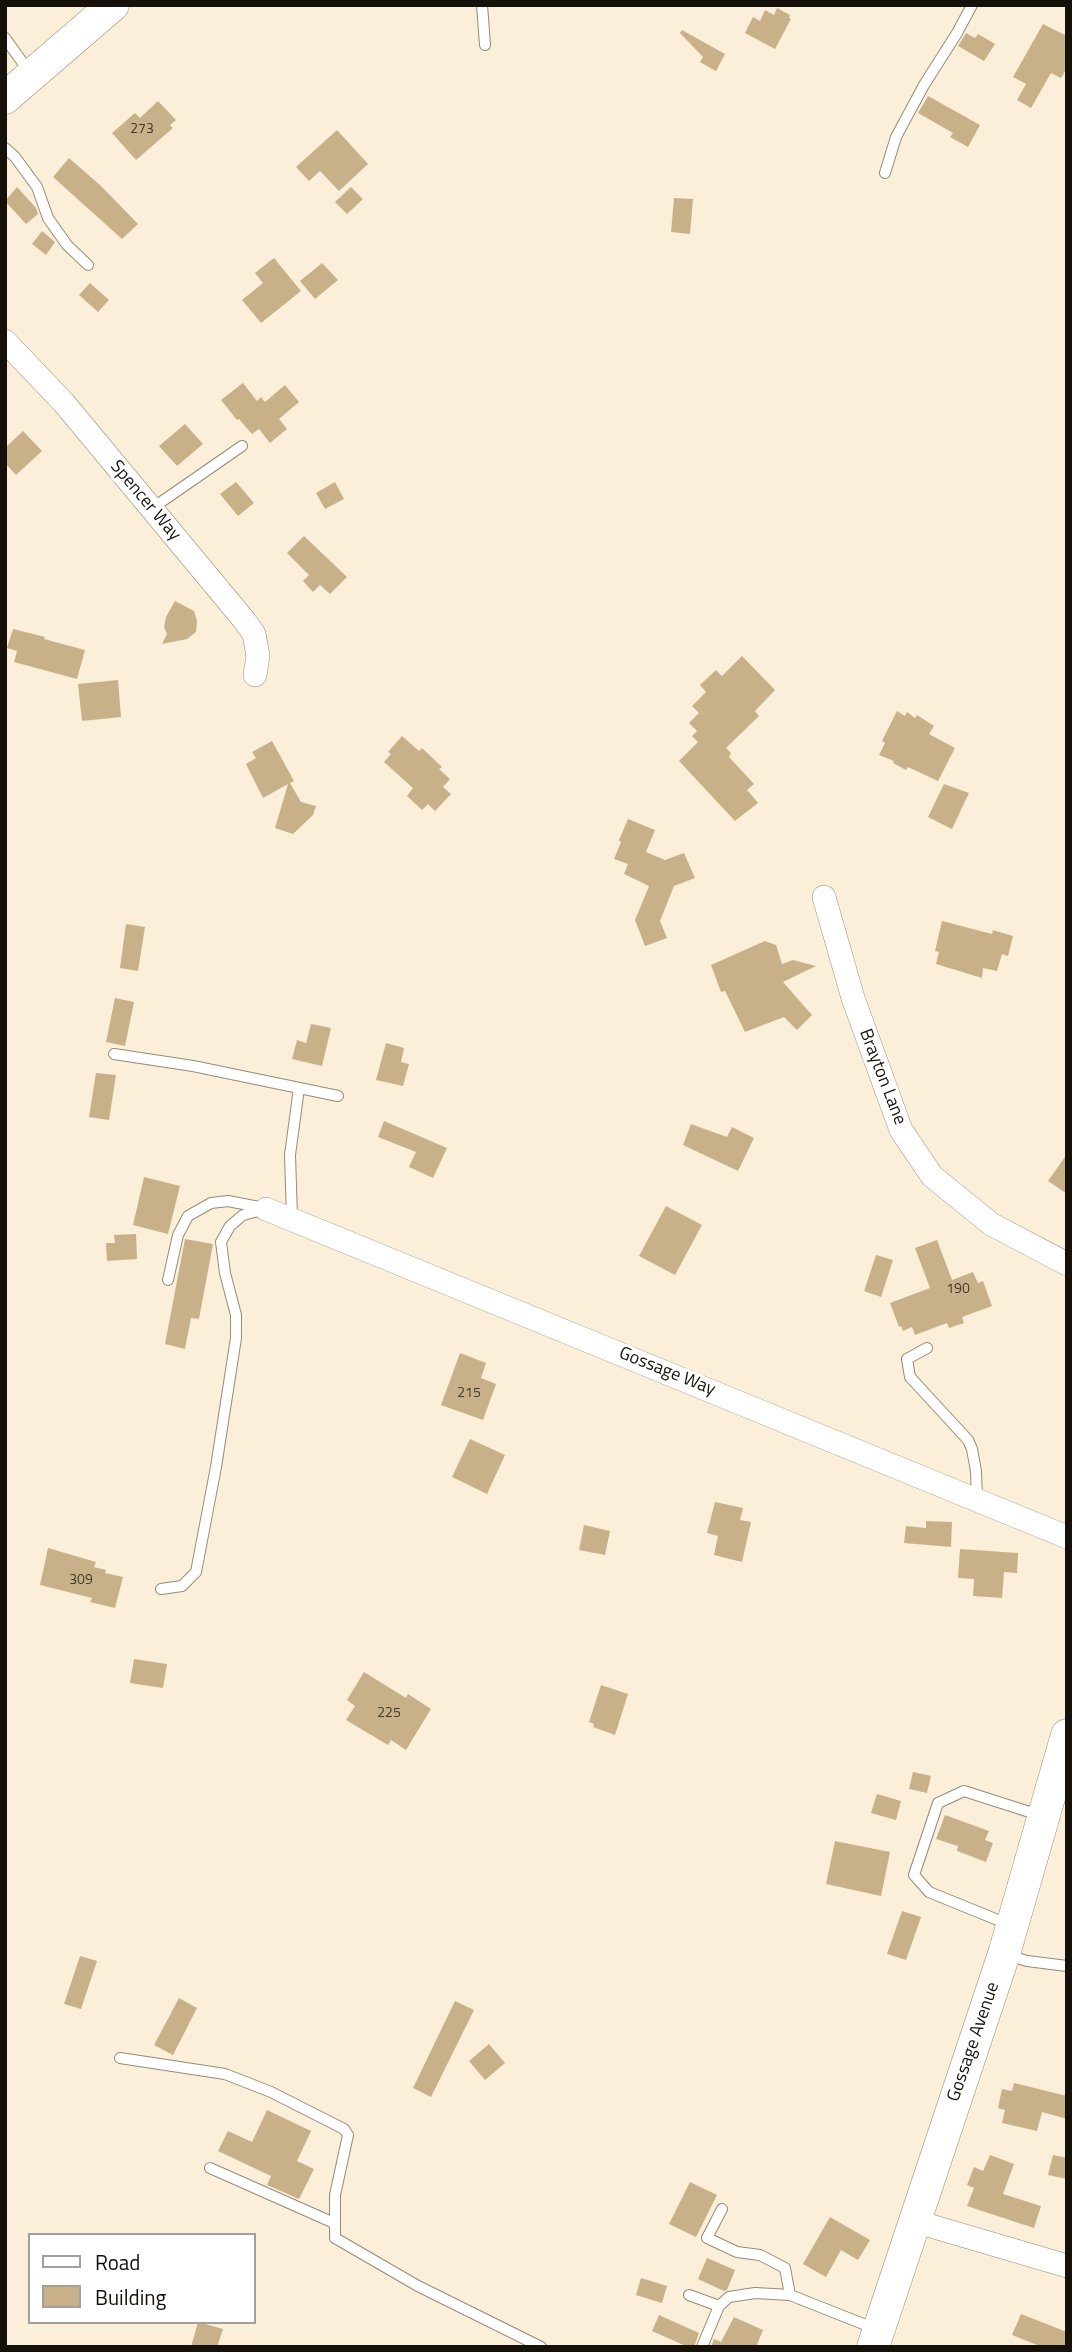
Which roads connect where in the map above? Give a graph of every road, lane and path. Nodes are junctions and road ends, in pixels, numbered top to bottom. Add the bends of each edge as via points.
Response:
1 (113, 5) edge
2 (482, 5) edge
3 (972, 5) edge
4 (5, 38) edge
5 (485, 46) dead end
6 (32, 75) junction
7 (5, 98) edge
8 (5, 148) edge
9 (884, 173) dead end
10 (88, 265) dead end
11 (5, 341) edge
12 (242, 446) dead end
13 (151, 509) junction
14 (256, 675) dead end
15 (824, 897) dead end
16 (114, 1054) dead end
17 (299, 1088) junction
18 (338, 1096) dead end
19 (266, 1209) junction
20 (292, 1218) junction
21 (1067, 1264) edge
22 (168, 1280) dead end
23 (927, 1348) dead end
24 (977, 1500) junction
25 (1067, 1537) edge
26 (161, 1589) dead end
27 (1067, 1735) edge
28 (1043, 1816) junction
29 (1008, 1940) junction
30 (1067, 1966) edge
31 (120, 2058) dead end
32 (210, 2168) dead end
33 (722, 2209) dead end
34 (914, 2221) junction
35 (334, 2223) junction
36 (1067, 2266) edge
37 (689, 2295) dead end
38 (790, 2295) junction
39 (719, 2306) junction
40 (876, 2339) edge
41 (541, 2347) edge
42 (702, 2347) edge

1 - 6 street
2 - 5 lane
3 - 9 lane via 923,85 896,137
4 - 6 lane
6 - 7 street
8 - 10 lane via 37,187 48,218 67,245
11 - 13 street, Spencer Way via 64,403
12 - 13 lane
13 - 14 street, Spencer Way via 254,634
15 - 21 street, Brayton Lane via 853,999 901,1130 932,1176 990,1224
16 - 17 lane
17 - 18 lane
17 - 20 lane via 290,1155
19 - 20 street, Gossage Way
19 - 22 lane via 228,1201 211,1203 188,1216 178,1236
19 - 26 lane via 243,1215 221,1242 236,1315 236,1338 216,1467 196,1572 182,1586
20 - 24 street, Gossage Way
23 - 24 lane via 907,1359 910,1377 968,1440
24 - 25 street, Gossage Way
27 - 28 street, Gossage Avenue
28 - 29 street, Gossage Avenue
28 - 29 lane via 964,1791 938,1803 915,1875 929,1892
29 - 30 lane via 1027,1961
29 - 34 street, Gossage Avenue
31 - 35 lane via 225,2074 344,2129 348,2136
32 - 35 lane
33 - 38 lane via 707,2238 785,2268
34 - 36 street
34 - 40 street, Gossage Avenue
35 - 41 lane via 335,2238 340,2242
37 - 39 lane
38 - 39 lane via 729,2297
38 - 40 lane
39 - 42 lane

